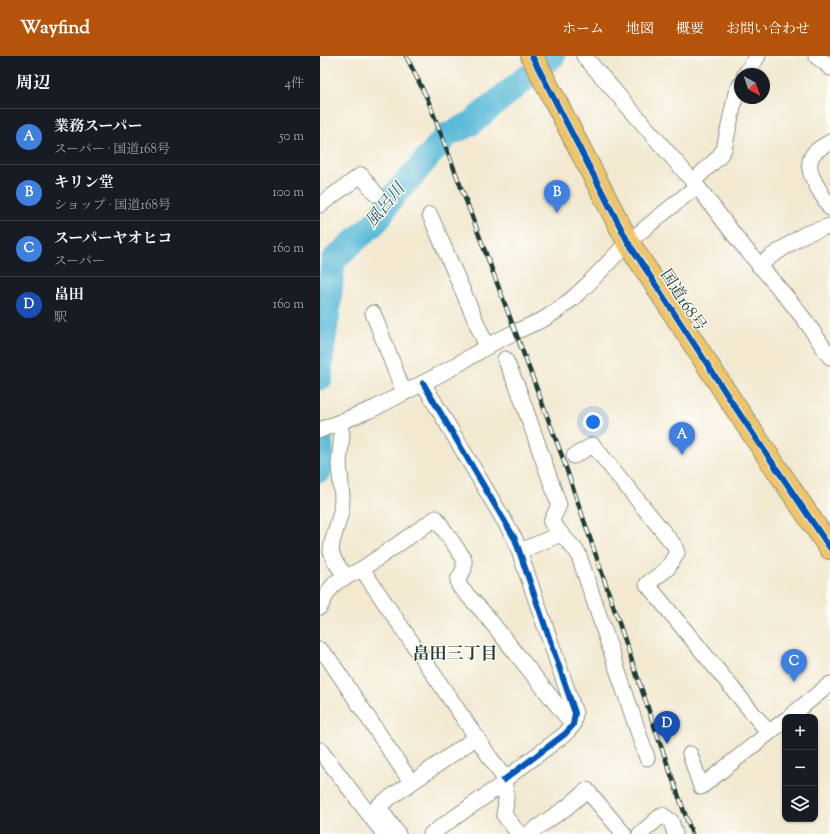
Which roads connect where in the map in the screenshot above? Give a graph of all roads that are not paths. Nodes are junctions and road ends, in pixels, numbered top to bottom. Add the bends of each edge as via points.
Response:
1 (532, 56) edge
2 (584, 56) edge
3 (758, 56) edge
4 (816, 56) edge
5 (749, 68) edge
6 (830, 68) edge
7 (734, 103) edge
8 (830, 142) edge
9 (695, 183) junction
10 (376, 194) dead end
11 (320, 205) edge
12 (830, 208) edge
13 (430, 215) dead end
14 (830, 226) edge
15 (628, 242) junction
16 (759, 266) junction
17 (373, 313) dead end
18 (487, 347) junction
19 (830, 357) edge
20 (505, 359) dead end
21 (423, 383) junction
22 (404, 393) junction
23 (339, 423) junction
24 (320, 430) edge
25 (574, 456) dead end
26 (561, 534) junction
27 (830, 548) edge
28 (520, 551) junction
29 (362, 569) junction
30 (346, 576) junction
31 (320, 607) edge
32 (320, 650) edge
33 (830, 684) edge
34 (793, 714) edge
35 (782, 722) edge
36 (573, 725) junction
37 (769, 733) junction
38 (476, 737) junction
39 (320, 750) edge
40 (690, 754) dead end
41 (647, 758) dead end
42 (504, 781) junction
43 (411, 782) junction
44 (384, 834) edge
45 (398, 834) edge
46 (431, 834) edge
47 (519, 834) edge
48 (528, 834) edge
49 (624, 834) edge
50 (640, 834) edge
51 (675, 834) edge

1 - 15 highway, 国道168号
2 - 9 street
3 - 5 street
4 - 6 street
7 - 9 street via 724,149
8 - 12 street via 814,153 809,167
9 - 15 street
9 - 16 street
10 - 11 street via 361,175
13 - 18 street
14 - 16 street via 805,234
15 - 18 street via 587,285 558,310
15 - 27 highway, 国道168号
16 - 19 street via 794,306
17 - 22 street
18 - 21 street
20 - 26 street via 560,505 551,522
21 - 22 street
21 - 28 street
22 - 23 street
23 - 24 street
23 - 30 street via 342,434 339,464 342,497 332,551 334,560
25 - 37 street via 593,445 674,545 677,554 667,569 648,584
26 - 28 street
26 - 41 street via 578,553
28 - 36 street via 575,713
29 - 30 street
29 - 36 street via 436,518 464,559 464,569 458,580 459,586 484,613
29 - 38 street
30 - 31 street via 336,582
32 - 43 street via 329,659
33 - 34 street
35 - 37 street
36 - 42 street
37 - 40 street via 700,787
38 - 42 street
38 - 43 street
39 - 44 street
42 - 46 street
42 - 47 street via 507,800 504,815
43 - 45 street via 378,806
48 - 49 street via 587,790
50 - 51 street via 662,816 671,821

